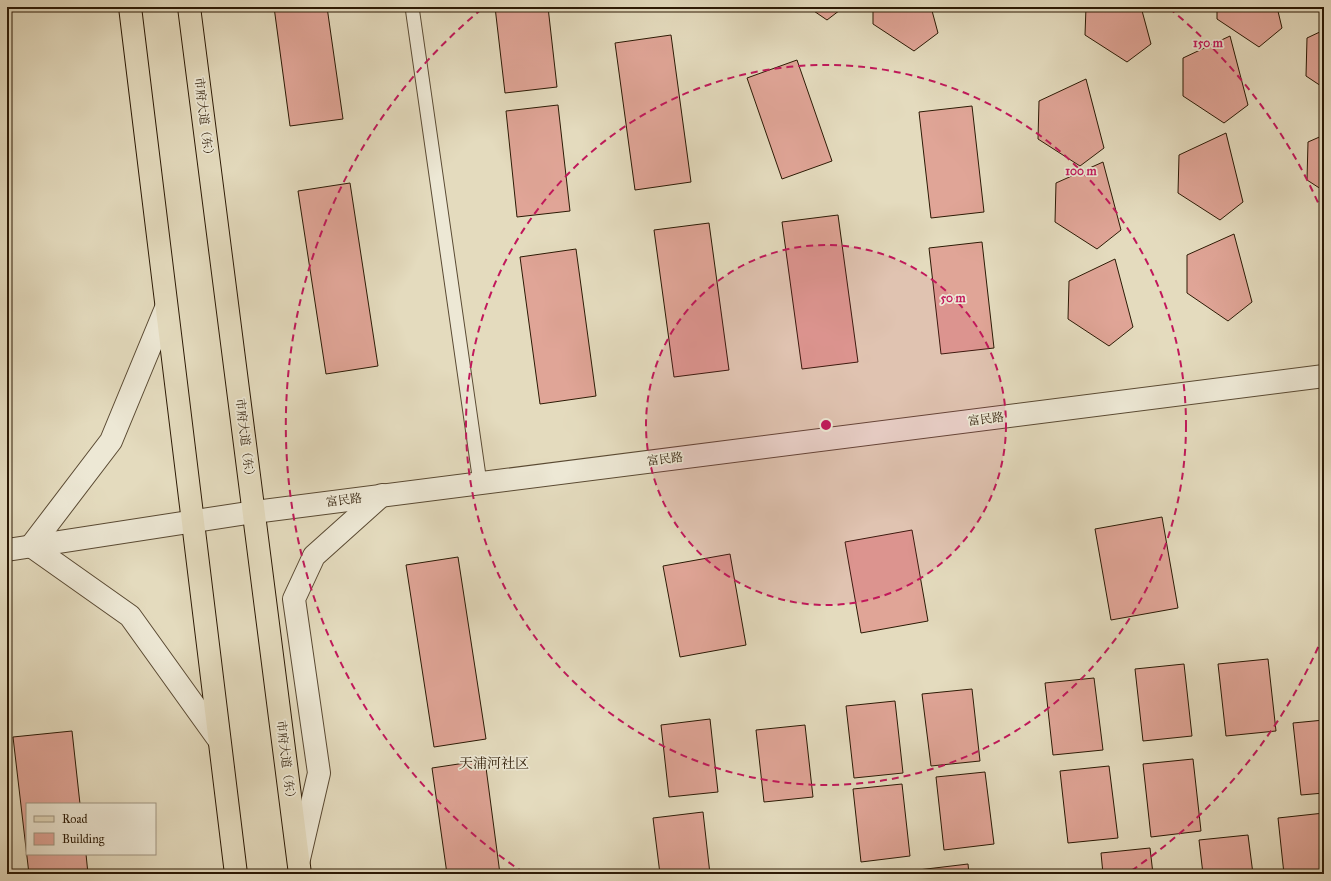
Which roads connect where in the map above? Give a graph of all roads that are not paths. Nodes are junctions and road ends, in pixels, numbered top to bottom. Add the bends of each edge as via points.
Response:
1 (130, 7) edge
2 (189, 7) edge
3 (412, 7) edge
4 (166, 308) junction
5 (1324, 376) edge
6 (480, 483) junction
7 (382, 495) junction
8 (254, 512) junction
9 (193, 521) junction
10 (31, 546) junction
11 (7, 550) edge
12 (219, 740) junction
13 (300, 867) edge
14 (236, 874) edge

1 - 4 main road
2 - 8 main road, 市府大道（东）
3 - 6 lane
4 - 9 main road
4 - 10 street via 111,441
5 - 6 street, 富民路
6 - 7 street, 富民路
7 - 8 street, 富民路
7 - 13 street via 314,556 294,599 319,773
8 - 9 street, 富民路
8 - 13 main road, 市府大道（东）
9 - 10 street, 富民路
9 - 12 main road
10 - 11 street, 富民路
10 - 12 street via 130,616
12 - 14 main road

